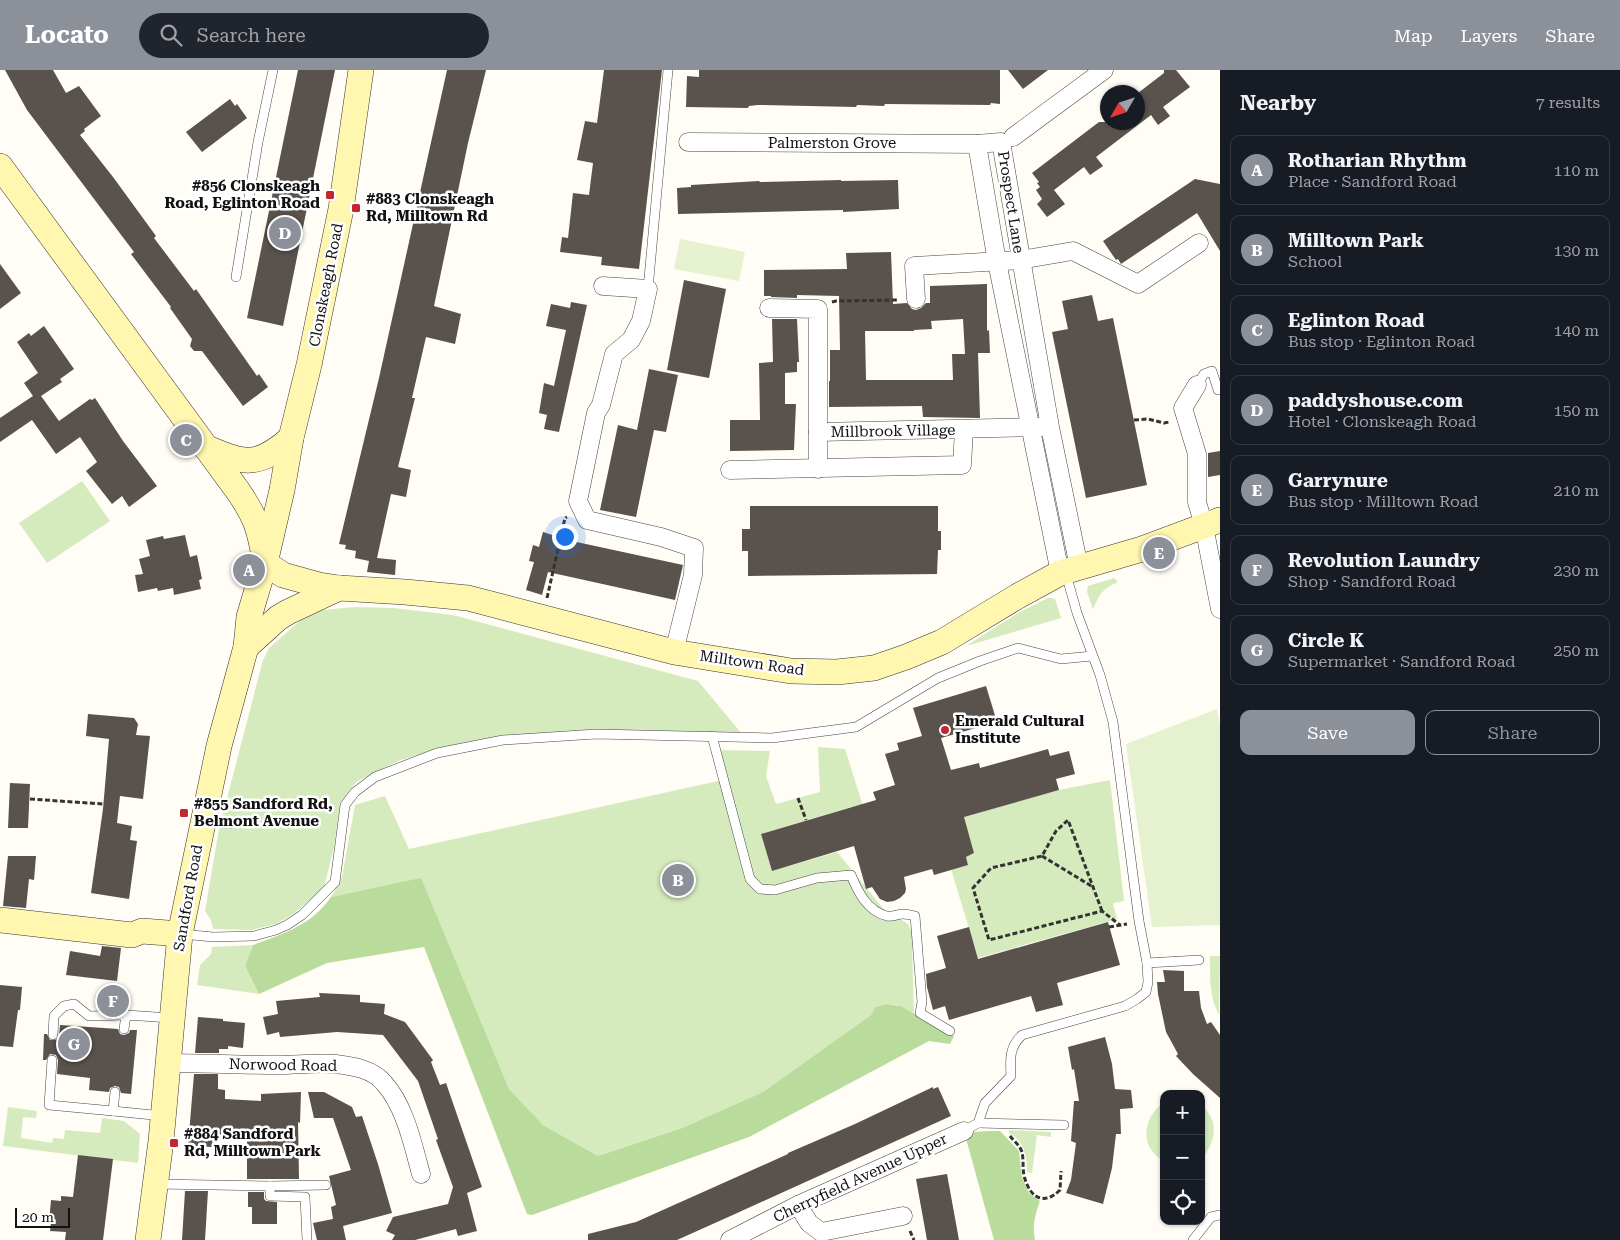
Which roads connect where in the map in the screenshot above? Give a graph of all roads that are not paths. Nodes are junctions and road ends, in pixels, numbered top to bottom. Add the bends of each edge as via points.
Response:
1 (273, 70) edge
2 (361, 70) edge
3 (668, 70) edge
4 (1104, 70) edge
5 (1013, 137) dead end
6 (688, 142) dead end
7 (977, 144) junction
8 (0, 166) edge
9 (1199, 243) dead end
10 (1020, 260) junction
11 (997, 262) junction
12 (236, 277) dead end
13 (604, 286) dead end
14 (648, 289) junction
15 (916, 299) road end
16 (769, 308) dead end
17 (1197, 385) joint
18 (1220, 389) edge
19 (1050, 427) junction
20 (1031, 428) junction
21 (964, 430) junction
22 (818, 432) junction
23 (291, 438) junction
24 (205, 447) junction
25 (818, 469) junction
26 (730, 470) dead end
27 (1212, 523) edge
28 (265, 563) junction
29 (1068, 570) junction
30 (339, 588) junction
31 (1218, 591) edge
32 (1220, 609) edge
33 (246, 647) junction
34 (674, 652) junction
35 (1092, 656) junction
36 (712, 736) junction
37 (203, 821) junction
38 (230, 824) dead end
39 (0, 920) edge
40 (180, 934) junction
41 (1199, 960) dead end
42 (1147, 963) junction
43 (126, 1015) junction
44 (172, 1018) junction
45 (124, 1029) dead end
46 (950, 1031) dead end
47 (53, 1035) dead end
48 (52, 1060) dead end
49 (168, 1063) junction
50 (115, 1092) dead end
51 (113, 1111) junction
52 (163, 1116) junction
53 (1064, 1125) dead end
54 (971, 1127) junction
55 (421, 1174) dead end
56 (155, 1184) junction
57 (326, 1185) dead end
58 (270, 1186) junction
59 (798, 1205) junction
60 (1220, 1206) edge
61 (903, 1216) dead end
62 (1215, 1216) edge
63 (148, 1240) edge
64 (307, 1240) edge
65 (730, 1240) edge
66 (1193, 1240) edge

1 - 12 lane
2 - 23 main road, Clonskeagh Road via 341,209 310,365
3 - 14 lane
4 - 5 street
6 - 7 street, Palmerston Grove
7 - 10 street, Prospect Lane via 1001,142
7 - 11 street, Prospect Lane
8 - 24 main road
9 - 10 street via 1138,284 1073,251
10 - 11 street
10 - 19 street, Prospect Lane
11 - 15 street via 914,266
11 - 20 street, Prospect Lane
13 - 14 street
14 - 34 street via 641,321 631,340 614,354 596,413 578,501 587,520 694,548 693,575
16 - 22 street, Millbrook Village via 818,309
17 - 18 lane via 1204,374 1212,370
17 - 27 street via 1183,408 1196,454 1197,502
19 - 20 street, Millbrook Village
19 - 29 street, Prospect Lane
20 - 21 street, Millbrook Village
20 - 29 street, Prospect Lane
21 - 22 street, Millbrook Village
21 - 25 street via 962,465
22 - 25 street
23 - 24 main road via 274,453 261,459 229,457
23 - 28 main road, Clonskeagh Road
24 - 28 main road via 255,518
25 - 26 street
27 - 29 main road, Milltown Road via 1142,549
27 - 31 street
28 - 30 main road, Milltown Road via 291,578
28 - 33 main road, Sandford Road via 249,617
29 - 34 main road, Milltown Road via 942,642 874,668 837,672 792,671
29 - 35 lane
30 - 33 main road via 278,618
30 - 34 main road, Milltown Road via 468,598
31 - 32 street
33 - 37 main road, Sandford Road
35 - 36 lane via 1060,659 1018,648 938,678 856,727 772,738
35 - 42 lane via 1113,722
36 - 40 lane via 596,734 503,740 437,753 374,777 355,792 345,805 335,882 302,915 287,925 254,936
36 - 46 lane via 750,879 760,889 775,890 817,878 851,875 865,903 879,912 889,916 915,916 922,1002 920,1013
37 - 38 lane
37 - 40 main road, Sandford Road
39 - 40 main road via 132,935 142,931
40 - 44 main road, Sandford Road
41 - 42 lane
42 - 54 lane via 1146,992 1137,999 1125,1006 1022,1035 1016,1040 1010,1053 1011,1076 985,1103
43 - 44 lane
43 - 45 lane
43 - 47 lane via 89,1016 74,1004 64,1006 54,1016
44 - 49 main road, Sandford Road
48 - 51 lane via 49,1105
49 - 52 main road, Sandford Road
49 - 55 street, Norwood Road via 334,1064 374,1074 396,1100
50 - 51 lane
51 - 52 lane
52 - 56 main road, Sandford Road
53 - 54 lane via 997,1123
54 - 59 street, Cherryfield Avenue Upper
56 - 58 lane
56 - 63 main road, Sandford Road
57 - 58 lane
58 - 64 lane via 270,1196 305,1197
59 - 61 street via 809,1223 821,1232
59 - 65 street, Cherryfield Avenue Upper
60 - 62 lane
62 - 66 lane

